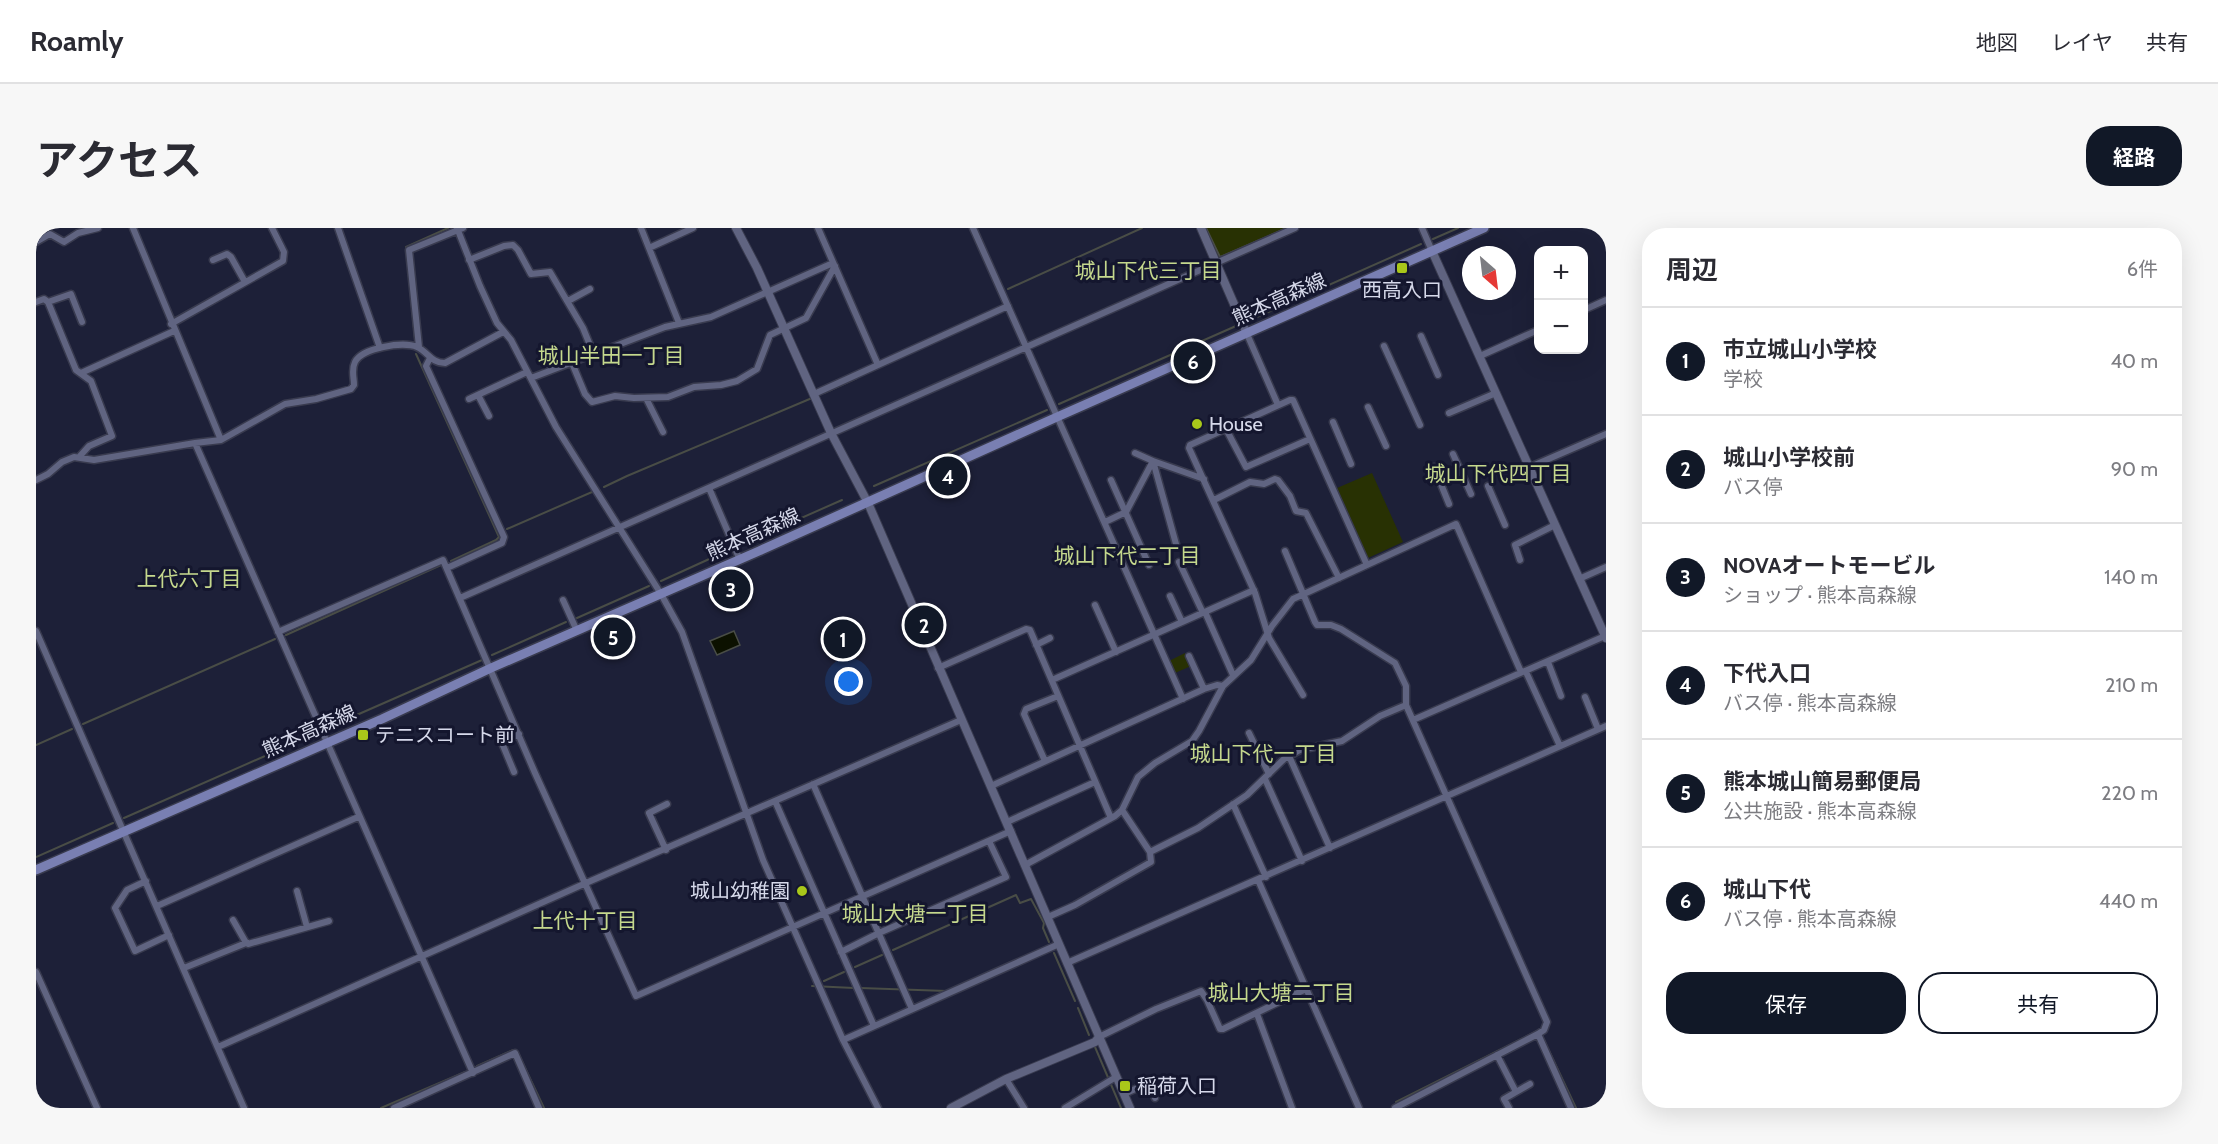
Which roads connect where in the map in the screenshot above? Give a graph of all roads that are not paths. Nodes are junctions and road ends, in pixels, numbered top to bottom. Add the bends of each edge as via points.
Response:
1 (98, 228) edge
2 (133, 228) edge
3 (272, 228) edge
4 (338, 228) edge
5 (641, 228) edge
6 (693, 228) edge
7 (736, 228) edge
8 (818, 228) edge
9 (973, 228) edge
10 (1201, 228) edge
11 (1295, 228) edge
12 (1422, 228) edge
13 (1484, 228) edge
14 (459, 229) edge
15 (36, 242) edge
16 (649, 248) junction
17 (1432, 251) junction
18 (213, 260) dead end
19 (469, 260) junction
20 (1216, 263) junction
21 (834, 265) junction
22 (245, 282) junction
23 (590, 289) dead end
24 (767, 291) junction
25 (1606, 300) edge
26 (568, 301) junction
27 (36, 302) edge
28 (48, 302) junction
29 (1008, 306) junction
30 (1588, 308) edge
31 (82, 322) dead end
32 (679, 323) junction
33 (171, 324) junction
34 (784, 329) junction
35 (174, 331) junction
36 (503, 332) junction
37 (1534, 332) edge
38 (1246, 334) junction
39 (1420, 336) dead end
40 (1384, 346) dead end
41 (419, 347) junction
42 (380, 348) junction
43 (1027, 348) junction
44 (594, 355) junction
45 (1480, 356) junction
46 (430, 358) junction
47 (572, 363) junction
48 (878, 365) junction
49 (81, 373) junction
50 (529, 375) junction
51 (1438, 375) dead end
52 (1496, 393) junction
53 (814, 394) junction
54 (478, 395) junction
55 (646, 398) junction
56 (470, 399) dead end
57 (1278, 405) junction
58 (1368, 407) dead end
59 (1449, 413) dead end
60 (489, 416) dead end
61 (1057, 417) junction
62 (1333, 422) dead end
63 (1420, 425) dead end
64 (1226, 429) junction
65 (663, 432) dead end
66 (831, 433) junction
67 (1606, 434) edge
68 (1310, 439) junction
69 (221, 440) junction
70 (195, 442) junction
71 (1386, 446) dead end
72 (1135, 453) dead end
73 (1453, 454) dead end
74 (80, 456) junction
75 (1153, 460) junction
76 (1351, 464) dead end
77 (1434, 467) dead end
78 (1530, 468) junction
79 (1204, 479) junction
80 (36, 480) edge
81 (1111, 480) dead end
82 (1488, 486) dead end
83 (709, 488) junction
84 (1471, 494) dead end
85 (1214, 500) junction
86 (868, 503) junction
87 (1449, 504) dead end
88 (1126, 512) junction
89 (1105, 522) junction
90 (1505, 525) dead end
91 (1555, 525) junction
92 (618, 526) junction
93 (1176, 544) dead end
94 (1285, 551) dead end
95 (740, 560) junction
96 (1520, 560) dead end
97 (1179, 562) dead end
98 (1149, 565) dead end
99 (1367, 565) junction
100 (1606, 567) edge
101 (447, 568) junction
102 (1339, 578) junction
103 (1579, 579) junction
104 (1254, 590) junction
105 (661, 594) junction
106 (1303, 595) junction
107 (1170, 596) dead end
108 (460, 598) junction
109 (563, 600) dead end
110 (1095, 605) dead end
111 (1204, 613) junction
112 (1182, 622) junction
113 (577, 631) junction
114 (36, 632) edge
115 (278, 633) junction
116 (1154, 634) junction
117 (1267, 634) junction
118 (1606, 637) edge
119 (1050, 638) dead end
120 (1036, 645) junction
121 (1116, 652) junction
122 (1189, 656) dead end
123 (1548, 662) junction
124 (491, 668) junction
125 (939, 668) junction
126 (1523, 672) junction
127 (1233, 675) junction
128 (1052, 680) junction
129 (1222, 686) junction
130 (1204, 689) junction
131 (1303, 694) dead end
132 (1058, 696) junction
133 (1561, 696) dead end
134 (1585, 697) dead end
135 (1183, 699) junction
136 (1406, 705) junction
137 (961, 720) junction
138 (1413, 720) junction
139 (1606, 726) edge
140 (1598, 729) junction
141 (1249, 733) dead end
142 (519, 734) junction
143 (327, 743) junction
144 (1079, 746) junction
145 (1560, 746) junction
146 (1290, 756) junction
147 (1045, 761) junction
148 (514, 772) dead end
149 (1267, 776) junction
150 (1095, 782) junction
151 (813, 784) junction
152 (991, 786) junction
153 (1447, 796) junction
154 (775, 801) junction
155 (667, 804) dead end
156 (1233, 804) junction
157 (1122, 810) junction
158 (747, 814) junction
159 (358, 817) junction
160 (1111, 818) junction
161 (1007, 822) junction
162 (1011, 831) junction
163 (124, 832) junction
164 (989, 841) junction
165 (1330, 848) junction
166 (666, 850) junction
167 (1150, 852) junction
168 (1302, 861) junction
169 (1025, 865) junction
170 (36, 870) edge
171 (1266, 877) junction
172 (1258, 880) junction
173 (146, 881) junction
174 (586, 883) junction
175 (297, 891) dead end
176 (862, 897) junction
177 (157, 906) junction
178 (825, 914) junction
179 (1048, 917) junction
180 (233, 920) dead end
181 (329, 921) dead end
182 (307, 927) junction
183 (793, 927) junction
184 (879, 933) junction
185 (169, 935) junction
186 (246, 943) junction
187 (1059, 944) junction
188 (842, 952) junction
189 (422, 957) junction
190 (1067, 963) junction
191 (184, 968) junction
192 (36, 972) edge
193 (1306, 989) junction
194 (912, 1009) junction
195 (1257, 1014) junction
196 (874, 1026) junction
197 (1538, 1034) junction
198 (1099, 1037) junction
199 (843, 1040) junction
200 (218, 1047) junction
201 (1497, 1055) junction
202 (472, 1073) junction
203 (1006, 1079) junction
204 (1112, 1079) junction
205 (1530, 1084) dead end
206 (1516, 1092) junction
207 (1124, 1094) junction
208 (1155, 1098) dead end
209 (1410, 1105) edge
210 (97, 1108) edge
211 (244, 1108) edge
212 (394, 1108) edge
213 (539, 1108) edge
214 (878, 1108) edge
215 (951, 1108) edge
216 (1024, 1108) edge
217 (1065, 1108) edge
218 (1130, 1108) edge
219 (1292, 1108) edge
220 (1359, 1108) edge
221 (1395, 1108) edge
222 (1509, 1108) edge
223 (1571, 1108) edge

1 - 15 street via 64,242 50,234
2 - 33 street
3 - 22 street via 284,252 283,261
4 - 42 street
5 - 16 street
6 - 16 street
7 - 24 street
8 - 21 street
9 - 29 street
10 - 20 street
11 - 20 street
12 - 17 street
13 - 17 main road, 熊本高森線
14 - 19 street
14 - 41 street via 409,250
16 - 32 street
17 - 38 main road, 熊本高森線
17 - 45 street
18 - 22 street via 227,254
19 - 26 street via 513,245 531,274 553,274
19 - 36 street
20 - 38 street
20 - 43 street
21 - 24 street
21 - 34 street via 806,318
21 - 48 street
22 - 33 street
23 - 26 street
24 - 32 street via 711,317
24 - 34 street
25 - 30 street
26 - 44 street
27 - 28 street
28 - 31 street via 71,294
28 - 49 street via 75,370
29 - 43 street
29 - 48 street
32 - 44 street
33 - 35 street
34 - 53 street
34 - 55 street via 768,337 759,366 747,376 724,385 703,385 668,397
35 - 49 street
35 - 69 street
36 - 46 street via 447,362 438,363
36 - 50 street
37 - 45 street
38 - 57 street
38 - 61 main road, 熊本高森線
39 - 51 street
40 - 63 street
41 - 42 street via 401,344
41 - 46 street
42 - 69 street via 356,359 351,389 285,404
43 - 61 street
43 - 66 street
44 - 47 street
45 - 52 street
46 - 101 street via 426,366 504,537 500,544
47 - 50 street
47 - 55 street via 590,401 615,396
48 - 53 street
49 - 74 street via 91,381 112,436 88,446
50 - 54 street
50 - 92 street via 556,427
52 - 59 street
52 - 78 street
53 - 66 street
54 - 56 street
54 - 60 street
55 - 65 street
57 - 64 street
57 - 68 street via 1293,400
58 - 71 street
61 - 86 main road, 熊本高森線
61 - 89 street
62 - 76 street
64 - 68 street via 1246,467
64 - 79 street via 1190,445
66 - 83 street
66 - 86 street
67 - 78 street
68 - 99 street
69 - 70 street
70 - 74 street via 94,460
70 - 115 street
72 - 75 street
73 - 84 street
74 - 80 street via 62,462
75 - 79 street
75 - 88 street
75 - 93 street
77 - 87 street
78 - 91 street
79 - 85 street
81 - 88 street
82 - 90 street
83 - 92 street
83 - 95 street
85 - 102 street via 1250,482 1278,480 1296,510 1306,513
85 - 104 street
86 - 95 main road, 熊本高森線
86 - 125 street
88 - 89 street
88 - 98 street
89 - 116 street
91 - 96 street via 1515,545
91 - 103 street
92 - 105 street
92 - 108 street
94 - 106 street
95 - 105 main road, 熊本高森線
97 - 111 street
99 - 102 street
99 - 126 street via 1456,524
100 - 103 street
101 - 108 street
101 - 115 street via 443,560
102 - 106 street
103 - 118 street
104 - 111 street
104 - 117 street
105 - 113 main road, 熊本高森線
105 - 158 street via 682,632
106 - 117 street via 1290,603
106 - 136 street via 1317,625 1331,625 1395,663 1406,686
107 - 112 street
108 - 124 street
109 - 113 street
110 - 121 street
111 - 112 street
111 - 127 street
112 - 116 street
113 - 124 main road, 熊本高森線
114 - 163 street
115 - 143 street
116 - 121 street
116 - 135 street
117 - 127 street via 1251,660
117 - 131 street
118 - 123 street
119 - 120 street
120 - 125 street via 1026,629
120 - 128 street
121 - 128 street
122 - 130 street
123 - 126 street
123 - 133 street
124 - 142 street
124 - 143 main road, 熊本高森線
125 - 137 street
126 - 138 street
126 - 145 street
127 - 129 street
128 - 132 street
129 - 130 street
129 - 157 street via 1192,741 1138,777
130 - 135 street
132 - 144 street
132 - 147 street via 1026,709 1024,714
134 - 140 street
135 - 144 street
136 - 138 street
136 - 146 street via 1380,716 1342,741
137 - 151 street
137 - 152 street
138 - 153 street
139 - 140 street
140 - 145 street
141 - 149 street
142 - 148 street via 501,743
142 - 174 street
143 - 159 street
143 - 163 main road, 熊本高森線
144 - 147 street
144 - 150 street
145 - 153 street
146 - 149 street
146 - 165 street
147 - 152 street
149 - 156 street
149 - 168 street
150 - 160 street
150 - 161 street
151 - 154 street
151 - 176 street
152 - 161 street
153 - 165 street
153 - 197 street via 1547,1022
154 - 158 street
154 - 178 street
155 - 166 street via 649,813
156 - 167 street via 1198,828
156 - 171 street
157 - 160 street
157 - 167 street
158 - 166 street
158 - 183 street
159 - 177 street
159 - 189 street
160 - 169 street
161 - 162 street
162 - 164 street
162 - 169 street
163 - 170 main road, 熊本高森線
163 - 173 street
164 - 176 street
164 - 184 street via 1006,877
165 - 168 street
166 - 174 street
167 - 179 street via 1151,862
168 - 171 street
169 - 179 street
171 - 172 street
172 - 190 street
172 - 193 street
173 - 177 street
173 - 185 street via 127,890 115,908 135,951
174 - 183 street via 636,996
174 - 189 street
175 - 182 street
176 - 178 street
176 - 184 street
177 - 185 street
178 - 183 street
178 - 188 street
179 - 187 street
180 - 186 street
181 - 182 street
182 - 186 street
183 - 199 street
184 - 188 street
184 - 194 street
185 - 191 street
186 - 191 street
187 - 190 street
187 - 194 street
188 - 196 street
189 - 200 street
189 - 202 street
190 - 198 street
191 - 200 street
192 - 210 street
193 - 195 street
193 - 220 street
194 - 196 street
195 - 198 street via 1220,1029 1201,991
195 - 219 street
196 - 199 street
197 - 201 street
197 - 223 street
198 - 203 street
198 - 204 street
199 - 214 street
200 - 211 street
201 - 206 street
201 - 209 street
202 - 212 street
202 - 213 street via 515,1053
203 - 215 street
203 - 216 street
204 - 207 street
204 - 217 street
205 - 206 street
206 - 222 street via 1504,1099
207 - 208 street via 1150,1082
207 - 218 street
209 - 221 street

